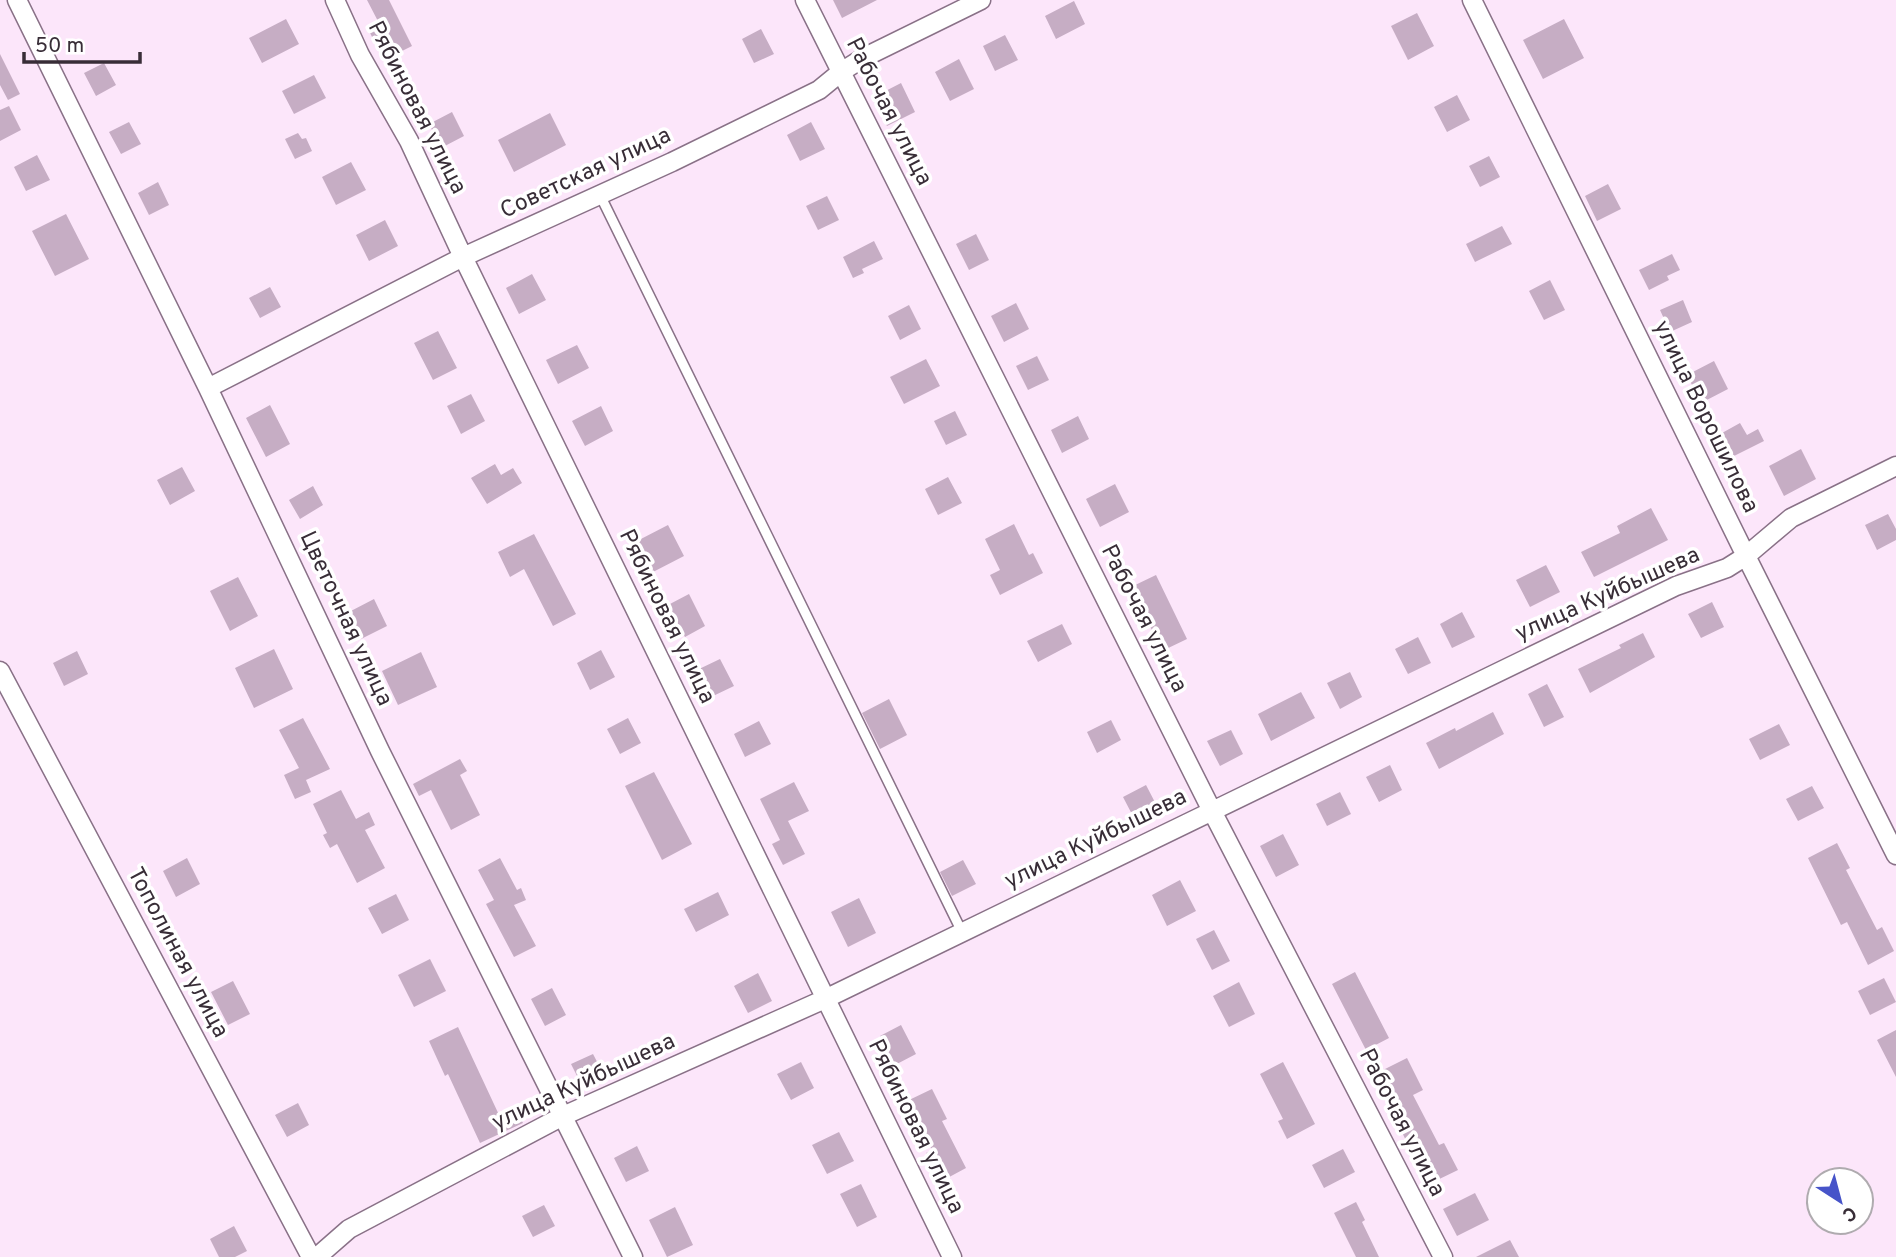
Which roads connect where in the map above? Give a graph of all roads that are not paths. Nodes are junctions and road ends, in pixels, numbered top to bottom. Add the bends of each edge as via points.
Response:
1 (17, 0) edge
2 (335, 0) edge
3 (805, 0) edge
4 (981, 0) edge
5 (1472, 0) edge
6 (841, 72) junction
7 (600, 195) junction
8 (463, 257) junction
9 (208, 388) junction
10 (1896, 466) edge
11 (1746, 556) junction
12 (0, 671) edge
13 (1212, 811) junction
14 (1896, 855) edge
15 (962, 932) junction
16 (825, 999) junction
17 (563, 1116) junction
18 (311, 1257) edge
19 (317, 1257) edge
20 (633, 1257) edge
21 (951, 1257) edge
22 (1443, 1257) edge

1 - 9 street, Цветочная улица
2 - 8 street, Рябиновая улица
3 - 6 street, Рабочая улица
4 - 6 street, Советская улица
5 - 11 street, улица Ворошилова
6 - 7 street, Советская улица via 819,90
6 - 13 street, Рабочая улица
7 - 8 street, Советская улица
7 - 15 lane
8 - 9 street, Советская улица
8 - 16 street, Рябиновая улица
9 - 17 street, Цветочная улица via 380,751
10 - 11 street, улица Куйбышева via 1791,518
11 - 13 street, улица Куйбышева
11 - 14 street, улица Ворошилова
12 - 18 street, Тополиная улица
13 - 15 street, улица Куйбышева
13 - 22 street, Рабочая улица
15 - 16 street, улица Куйбышева
16 - 17 street, улица Куйбышева
16 - 21 street, Рябиновая улица
17 - 19 street, улица Куйбышева via 349,1229
17 - 20 street, Цветочная улица

